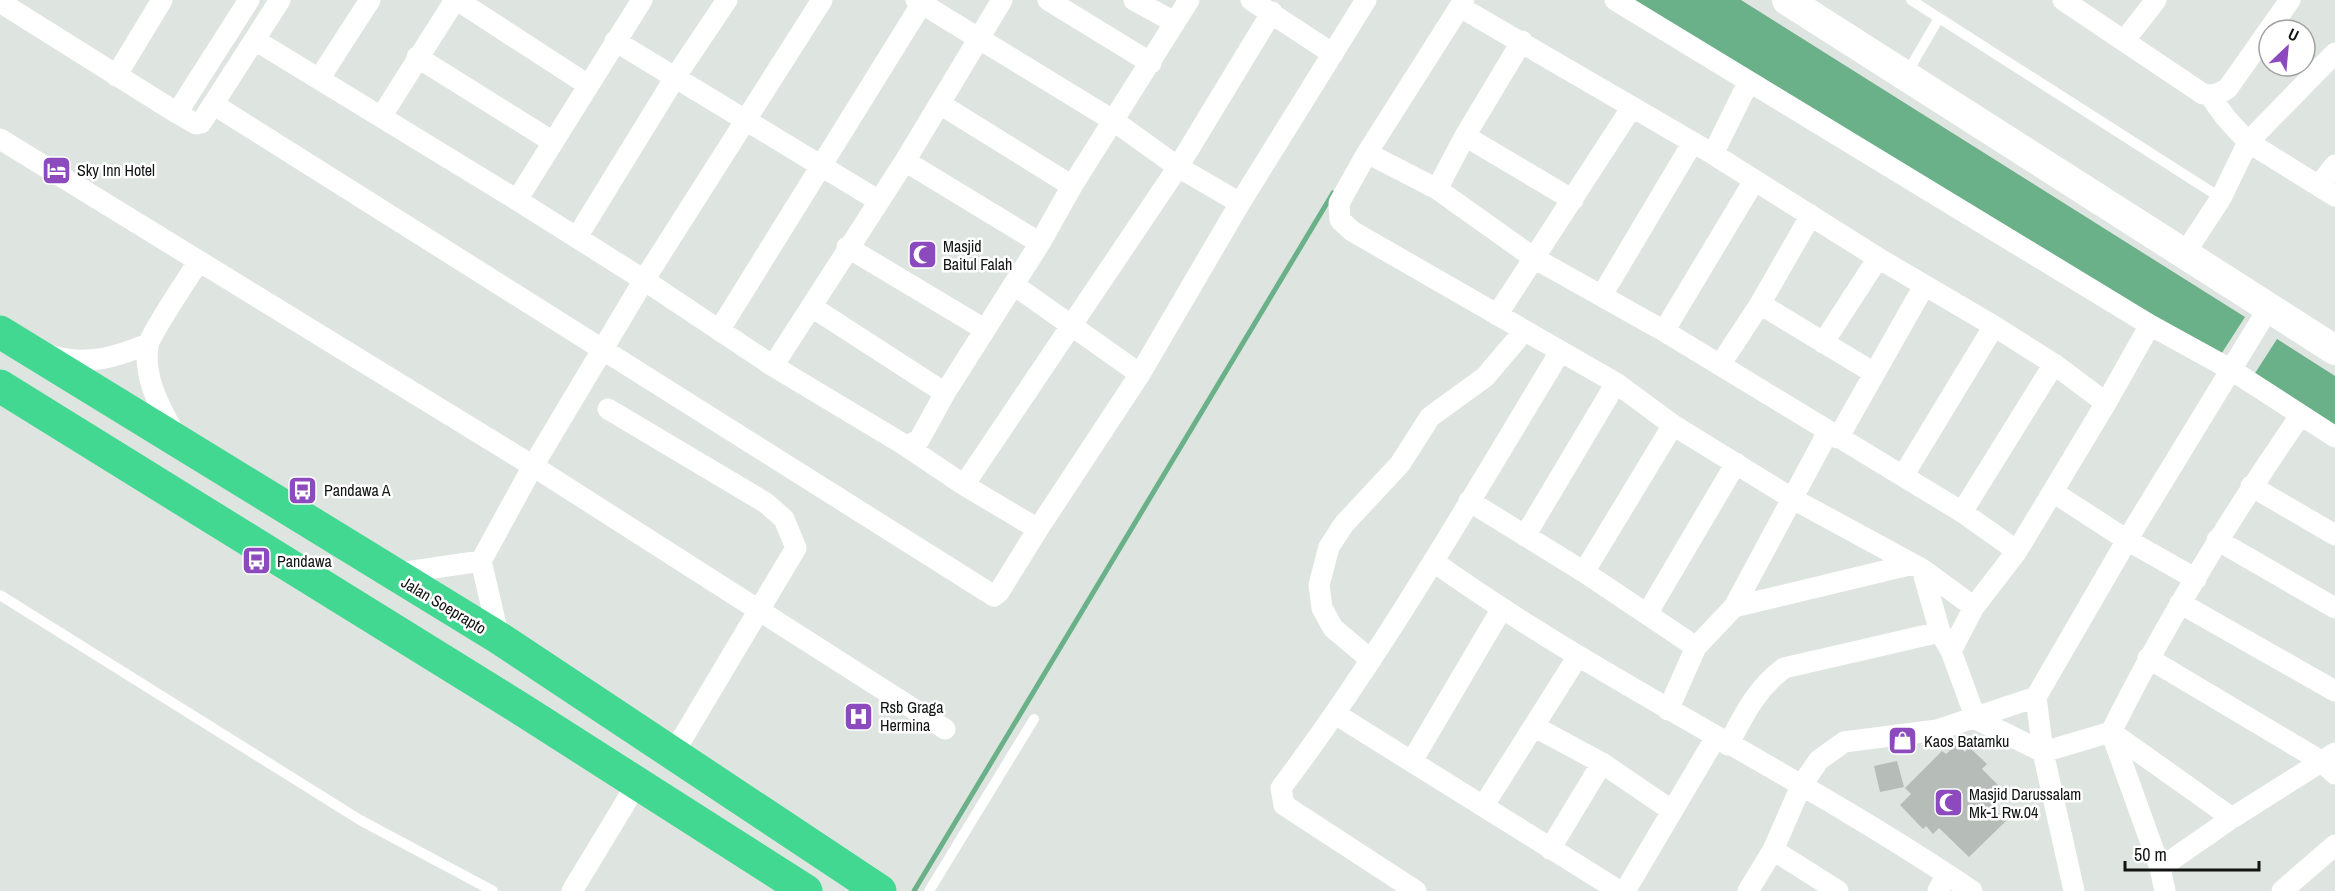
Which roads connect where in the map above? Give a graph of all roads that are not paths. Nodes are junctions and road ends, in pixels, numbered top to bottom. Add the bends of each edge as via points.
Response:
1 (162, 0) edge
2 (249, 0) edge
3 (280, 0) edge
4 (370, 0) edge
5 (456, 0) edge
6 (642, 0) edge
7 (727, 0) edge
8 (822, 0) edge
9 (1002, 0) edge
10 (1048, 0) edge
11 (1134, 0) edge
12 (1189, 0) edge
13 (1251, 0) edge
14 (1366, 0) edge
15 (1615, 0) edge
16 (1911, 0) edge
17 (2063, 0) edge
18 (2156, 0) edge
19 (2290, 0) edge
20 (921, 1) edge
21 (0, 2) edge
22 (1462, 3) edge
23 (1798, 3) edge
24 (1272, 12) junction
25 (1940, 18) junction
26 (1174, 22) junction
27 (979, 38) junction
28 (255, 40) junction
29 (615, 41) junction
30 (1522, 41) junction
31 (2124, 41) junction
32 (2335, 53) edge
33 (1334, 54) junction
34 (417, 57) junction
35 (1151, 63) junction
36 (116, 76) junction
37 (676, 76) junction
38 (1905, 76) junction
39 (319, 79) junction
40 (1748, 83) junction
41 (588, 85) junction
42 (2210, 96) junction
43 (213, 104) junction
44 (940, 104) junction
45 (1632, 107) junction
46 (177, 113) junction
47 (381, 117) junction
48 (1114, 121) junction
49 (747, 122) junction
50 (1465, 136) junction
51 (0, 139) edge
52 (553, 142) junction
53 (1693, 142) junction
54 (2248, 142) junction
55 (1367, 153) junction
56 (1713, 154) junction
57 (905, 161) junction
58 (2335, 165) edge
59 (822, 166) junction
60 (1178, 167) junction
61 (1754, 181) junction
62 (1072, 186) junction
63 (1437, 189) junction
64 (2327, 191) edge
65 (2221, 198) junction
66 (518, 200) junction
67 (1573, 200) junction
68 (879, 201) junction
69 (1240, 203) junction
70 (1811, 215) junction
71 (577, 237) junction
72 (1040, 243) junction
73 (847, 247) junction
74 (2185, 253) junction
75 (1534, 258) junction
76 (1878, 258) junction
77 (198, 262) junction
78 (644, 280) junction
79 (1014, 285) junction
80 (1924, 286) junction
81 (1602, 295) junction
82 (1760, 304) junction
83 (812, 307) junction
84 (2268, 309) junction
85 (1497, 315) junction
86 (2150, 325) junction
87 (1070, 326) junction
88 (1994, 326) junction
89 (720, 329) junction
90 (984, 329) junction
91 (1524, 331) junction
92 (1664, 331) junction
93 (0, 332) edge
94 (148, 344) junction
95 (1823, 344) junction
96 (27, 349) junction
97 (602, 350) junction
98 (2335, 350) edge
99 (1560, 352) junction
100 (2054, 364) junction
101 (1720, 365) junction
102 (773, 366) junction
103 (2230, 369) junction
104 (1874, 373) junction
105 (1140, 374) junction
106 (1616, 383) junction
107 (0, 386) edge
108 (945, 393) junction
109 (2106, 403) junction
110 (608, 409) dead end
111 (2300, 416) junction
112 (1673, 425) junction
113 (1833, 435) junction
114 (2335, 437) edge
115 (177, 439) junction
116 (903, 444) junction
117 (1736, 463) junction
118 (533, 466) junction
119 (1903, 476) junction
120 (964, 485) junction
121 (2251, 486) junction
122 (2053, 492) junction
123 (1793, 499) junction
124 (1469, 501) junction
125 (1962, 512) junction
126 (1038, 529) junction
127 (2335, 535) edge
128 (1525, 536) junction
129 (2127, 540) junction
130 (2217, 540) junction
131 (2017, 551) junction
132 (481, 561) junction
133 (1434, 562) junction
134 (1917, 566) junction
135 (1584, 572) junction
136 (393, 574) junction
137 (2196, 579) junction
138 (0, 595) edge
139 (2180, 603) junction
140 (1734, 607) junction
141 (1974, 608) junction
142 (2335, 608) edge
143 (758, 610) junction
144 (1501, 610) junction
145 (1647, 614) junction
146 (1940, 632) junction
147 (499, 638) junction
148 (1696, 647) junction
149 (1951, 651) junction
150 (1578, 656) junction
151 (2148, 658) junction
152 (1371, 660) junction
153 (2335, 691) edge
154 (2036, 697) junction
155 (1668, 710) junction
156 (1336, 714) junction
157 (1034, 719) dead end
158 (1976, 719) junction
159 (1535, 727) junction
160 (945, 729) dead end
161 (2112, 732) junction
162 (1722, 741) junction
163 (2043, 752) junction
164 (673, 754) junction
165 (1412, 760) junction
166 (1602, 763) junction
167 (2330, 763) edge
168 (638, 782) junction
169 (1801, 786) junction
170 (1484, 805) junction
171 (1671, 810) junction
172 (2232, 818) junction
173 (2335, 845) edge
174 (1550, 849) junction
175 (1773, 850) junction
176 (2160, 868) junction
177 (1942, 882) edge
178 (493, 891) edge
179 (572, 891) edge
180 (806, 891) edge
181 (879, 891) edge
182 (929, 891) edge
183 (1416, 891) edge
184 (1619, 891) edge
185 (1625, 891) edge
186 (1748, 891) edge
187 (1838, 891) edge
188 (1972, 891) edge
189 (2074, 891) edge
190 (2165, 891) edge
191 (2282, 891) edge

1 - 36 street
2 - 46 street
3 - 28 street
4 - 39 street
5 - 34 street
5 - 41 street
6 - 29 street
7 - 37 street
8 - 49 street
9 - 27 street
10 - 35 street
11 - 26 street
12 - 26 street
13 - 24 street
14 - 33 street
15 - 40 street
16 - 25 lane
17 - 31 street
18 - 31 street
19 - 42 street via 2228,88
20 - 27 street
20 - 59 street
21 - 36 street
22 - 30 street
22 - 55 street
23 - 38 street
24 - 33 street
24 - 60 street
25 - 38 lane
25 - 65 lane
26 - 35 street
27 - 44 street
27 - 48 street
28 - 39 street
28 - 43 street
29 - 37 street
29 - 41 street
30 - 45 street
30 - 50 street
31 - 42 street
32 - 54 street
33 - 69 street
34 - 47 street
34 - 52 street
35 - 48 street
36 - 46 street
37 - 49 street
37 - 71 street
38 - 74 street
39 - 47 street
40 - 56 street
40 - 86 street
41 - 52 street
42 - 54 street
43 - 46 street via 198,125
43 - 97 street
44 - 57 street
44 - 62 street
45 - 53 street
45 - 67 street
47 - 66 street
48 - 60 street
48 - 62 street
49 - 59 street
49 - 78 street
50 - 63 street
50 - 67 street
51 - 77 street
52 - 66 street
53 - 56 street
53 - 81 street
54 - 64 street
54 - 65 street
55 - 63 street
55 - 85 street via 1339,203 1340,220 1352,231
56 - 61 street
57 - 68 street
57 - 72 street
58 - 64 street
59 - 68 street
59 - 89 street
60 - 69 street
60 - 87 street
61 - 70 street
61 - 92 street
62 - 72 street
63 - 75 street
65 - 74 street
66 - 71 street
67 - 75 street
68 - 73 street
69 - 105 street
70 - 76 street
70 - 82 street
71 - 78 street
72 - 79 street
73 - 83 street
73 - 90 street
74 - 84 street
75 - 81 street
75 - 85 street
76 - 80 street
76 - 95 street
77 - 94 street
77 - 118 street
78 - 89 street
78 - 97 street
79 - 87 street
79 - 90 street
80 - 88 street
80 - 104 street
81 - 92 street
82 - 95 street
82 - 101 street
83 - 102 street
83 - 108 street
84 - 98 street
84 - 103 street
85 - 91 street
86 - 103 street
86 - 109 street
87 - 105 street
87 - 120 street
88 - 100 street
88 - 119 street
89 - 102 street
90 - 108 street
91 - 99 street
91 - 152 street via 1485,377 1430,417 1400,464 1344,524 1329,547 1319,585 1322,608 1333,628
92 - 101 street
93 - 96 highway, Jalan Soeprapto
94 - 96 street via 85,363
94 - 115 street via 154,391
95 - 104 street
96 - 115 highway, Jalan Soeprapto
97 - 118 street
97 - 126 street via 994,596
99 - 106 street
99 - 124 street
100 - 109 street
100 - 125 street
101 - 113 street
102 - 116 street
103 - 111 street
103 - 129 street
104 - 113 street
105 - 126 street
106 - 112 street
106 - 128 street
107 - 168 highway
108 - 116 street via 919,440
109 - 122 street
110 - 143 street via 766,503 784,519 796,548
111 - 114 street
111 - 121 street
112 - 117 street
112 - 135 street
113 - 119 street
113 - 123 street
115 - 136 highway, Jalan Soeprapto
116 - 120 street
117 - 123 street
117 - 145 street
118 - 132 street
118 - 143 street
119 - 125 street
120 - 126 street
121 - 127 street
121 - 130 street
122 - 129 street
122 - 131 street
123 - 134 street
123 - 140 street
124 - 128 street
124 - 133 street
125 - 131 street
128 - 135 street
129 - 137 street
129 - 154 street
130 - 137 street
130 - 142 street
131 - 141 street
132 - 136 street
132 - 147 street
133 - 144 street
133 - 152 street
134 - 140 street
134 - 141 street
134 - 146 street
135 - 145 street
136 - 147 highway, Jalan Soeprapto
137 - 139 street
138 - 178 lane via 360,820
139 - 151 street
139 - 153 street
140 - 148 street
141 - 149 street
143 - 160 street
143 - 164 street
144 - 150 street
144 - 165 street
145 - 148 street
146 - 149 street
146 - 162 street via 1784,668 1767,681
147 - 164 highway, Jalan Soeprapto
148 - 155 street
149 - 158 street
150 - 155 street
150 - 159 street
151 - 161 street
151 - 167 street
152 - 156 street
154 - 158 street
154 - 163 street
155 - 162 street
156 - 165 street
156 - 183 street via 1281,788 1284,805
157 - 182 lane
158 - 163 street
158 - 169 street via 1937,730 1844,742 1819,760
159 - 166 street
159 - 170 street
161 - 163 street
161 - 172 street
161 - 176 street
162 - 169 street
162 - 171 street
163 - 189 street
164 - 181 highway, Jalan Soeprapto
165 - 170 street
166 - 171 street
166 - 174 street
167 - 172 street
168 - 179 street
168 - 180 highway
169 - 175 street
169 - 177 street
170 - 174 street
171 - 185 street
172 - 176 street
173 - 191 street
174 - 184 street
175 - 186 street
175 - 187 street
176 - 190 street
177 - 188 street

